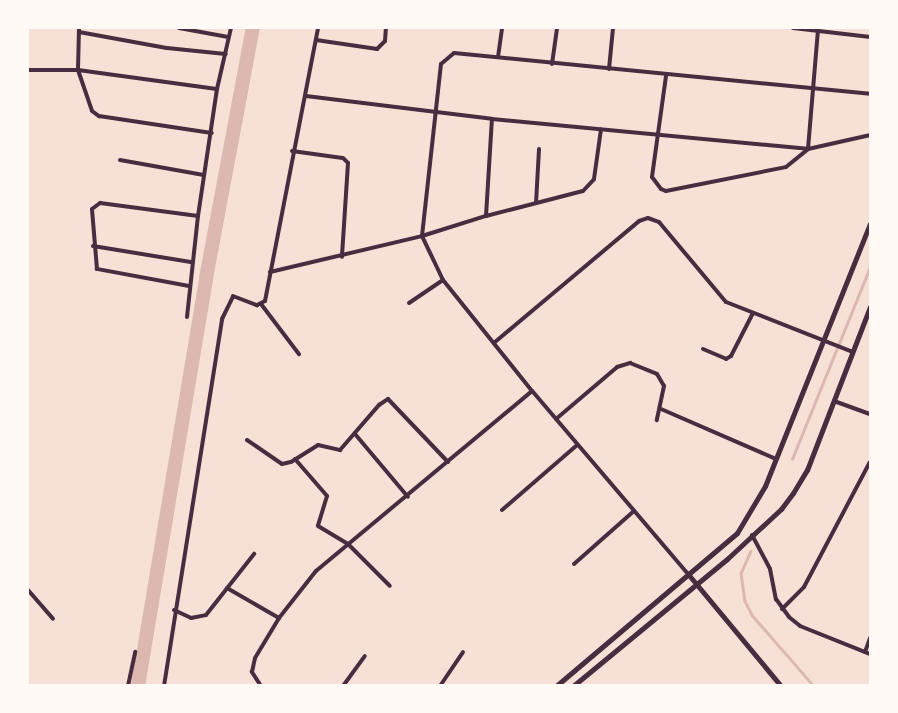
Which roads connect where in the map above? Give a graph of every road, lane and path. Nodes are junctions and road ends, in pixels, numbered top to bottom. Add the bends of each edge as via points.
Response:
1 (179, 28) edge
2 (231, 28) edge
3 (318, 28) edge
4 (386, 28) edge
5 (502, 28) edge
6 (556, 28) edge
7 (613, 28) edge
8 (793, 28) edge
9 (79, 30) edge
10 (818, 30) junction
11 (228, 37) junction
12 (870, 37) edge
13 (316, 40) junction
14 (226, 54) junction
15 (498, 57) junction
16 (552, 64) junction
17 (609, 69) junction
18 (28, 70) edge
19 (78, 70) junction
20 (666, 76) junction
21 (814, 88) junction
22 (217, 89) junction
23 (870, 94) edge
24 (306, 96) junction
25 (434, 112) junction
26 (492, 119) junction
27 (601, 129) junction
28 (212, 133) junction
29 (660, 133) junction
30 (870, 134) edge
31 (539, 149) dead end
32 (808, 149) junction
33 (292, 151) junction
34 (120, 160) dead end
35 (204, 175) junction
36 (536, 203) junction
37 (198, 216) junction
38 (486, 216) junction
39 (870, 224) edge
40 (422, 236) junction
41 (93, 246) junction
42 (342, 257) junction
43 (191, 262) junction
44 (270, 272) junction
45 (443, 280) junction
46 (189, 286) junction
47 (261, 304) junction
48 (409, 304) dead end
49 (870, 307) edge
50 (753, 313) junction
51 (187, 317) dead end
52 (825, 339) junction
53 (495, 342) junction
54 (703, 349) dead end
55 (853, 352) junction
56 (299, 354) dead end
57 (532, 391) junction
58 (834, 401) junction
59 (660, 409) junction
60 (870, 414) edge
61 (556, 419) junction
62 (657, 420) dead end
63 (355, 434) junction
64 (247, 440) dead end
65 (577, 445) junction
66 (295, 459) junction
67 (776, 459) junction
68 (448, 462) junction
69 (870, 462) edge
70 (408, 497) junction
71 (502, 510) dead end
72 (634, 511) junction
73 (752, 535) junction
74 (348, 544) junction
75 (254, 554) dead end
76 (574, 564) dead end
77 (688, 574) junction
78 (697, 584) junction
79 (390, 586) dead end
80 (226, 588) junction
81 (28, 590) edge
82 (782, 609) junction
83 (174, 610) junction
84 (279, 618) junction
85 (53, 619) dead end
86 (870, 638) edge
87 (135, 652) dead end
88 (463, 652) dead end
89 (865, 652) junction
90 (870, 654) edge
91 (366, 656) dead end
92 (128, 686) edge
93 (164, 686) edge
94 (261, 686) edge
95 (343, 686) edge
96 (440, 686) edge
97 (556, 686) edge
98 (573, 686) edge
99 (781, 686) edge

1 - 11 street
2 - 11 street
3 - 13 street
4 - 13 street via 385,41 377,49
5 - 15 street
6 - 16 street
7 - 17 street
8 - 10 street
9 - 14 street via 167,48
9 - 19 street
10 - 12 street
10 - 21 street
11 - 14 street
13 - 24 street
14 - 22 street
15 - 16 street
15 - 25 street via 454,53 446,57 441,64
16 - 17 street
17 - 20 street
18 - 19 street
19 - 22 street
19 - 28 street via 87,104 98,116
20 - 21 street
20 - 29 street
21 - 23 street
21 - 32 street
22 - 28 street
24 - 25 street
24 - 33 street
25 - 26 street
25 - 40 street
26 - 27 street
26 - 38 street
27 - 29 street
27 - 36 street via 590,186 583,191
28 - 35 street
29 - 32 street
29 - 32 street via 652,176 666,191 786,167
30 - 32 street
31 - 36 street
33 - 42 street via 343,158 348,163
33 - 44 street
34 - 35 street
35 - 37 street
36 - 38 street
37 - 41 street via 100,203 92,209
37 - 43 street
38 - 40 street
39 - 52 main road
40 - 42 street
40 - 45 street
41 - 43 street
41 - 46 street via 95,265 100,271
42 - 44 street
43 - 46 street
44 - 47 street
45 - 48 street
45 - 53 street
46 - 51 street
47 - 56 street
47 - 83 street via 233,296 222,319
49 - 55 main road
50 - 52 street
50 - 53 street via 726,302 659,222 648,218 639,221
50 - 54 street via 731,356 726,359
52 - 55 street
52 - 67 main road
53 - 57 street
55 - 58 main road
57 - 61 street
57 - 68 street
58 - 60 street
58 - 73 main road via 806,470 793,493
59 - 61 street via 664,386 657,374 630,363 617,368
59 - 62 street
59 - 67 street
61 - 65 street
63 - 66 street via 340,450 318,446
63 - 68 street via 379,404 390,400
63 - 70 street
64 - 66 street via 280,463 288,464
65 - 71 street
65 - 72 street
66 - 74 street via 327,496 318,526
67 - 77 main road via 752,510 737,532
68 - 70 street
69 - 82 street via 804,587
70 - 74 street
72 - 76 street
72 - 77 street
73 - 78 main road
73 - 82 street via 770,569 772,586
74 - 79 street
74 - 84 street via 316,571
75 - 80 street
77 - 78 main road
77 - 97 main road
78 - 98 main road
78 - 99 main road
80 - 83 street via 206,615 191,618
80 - 84 street
81 - 85 street
82 - 89 street via 800,626
83 - 93 street
84 - 94 street via 252,664 254,676
86 - 89 street
87 - 92 street
88 - 96 street
89 - 90 street
91 - 95 street

